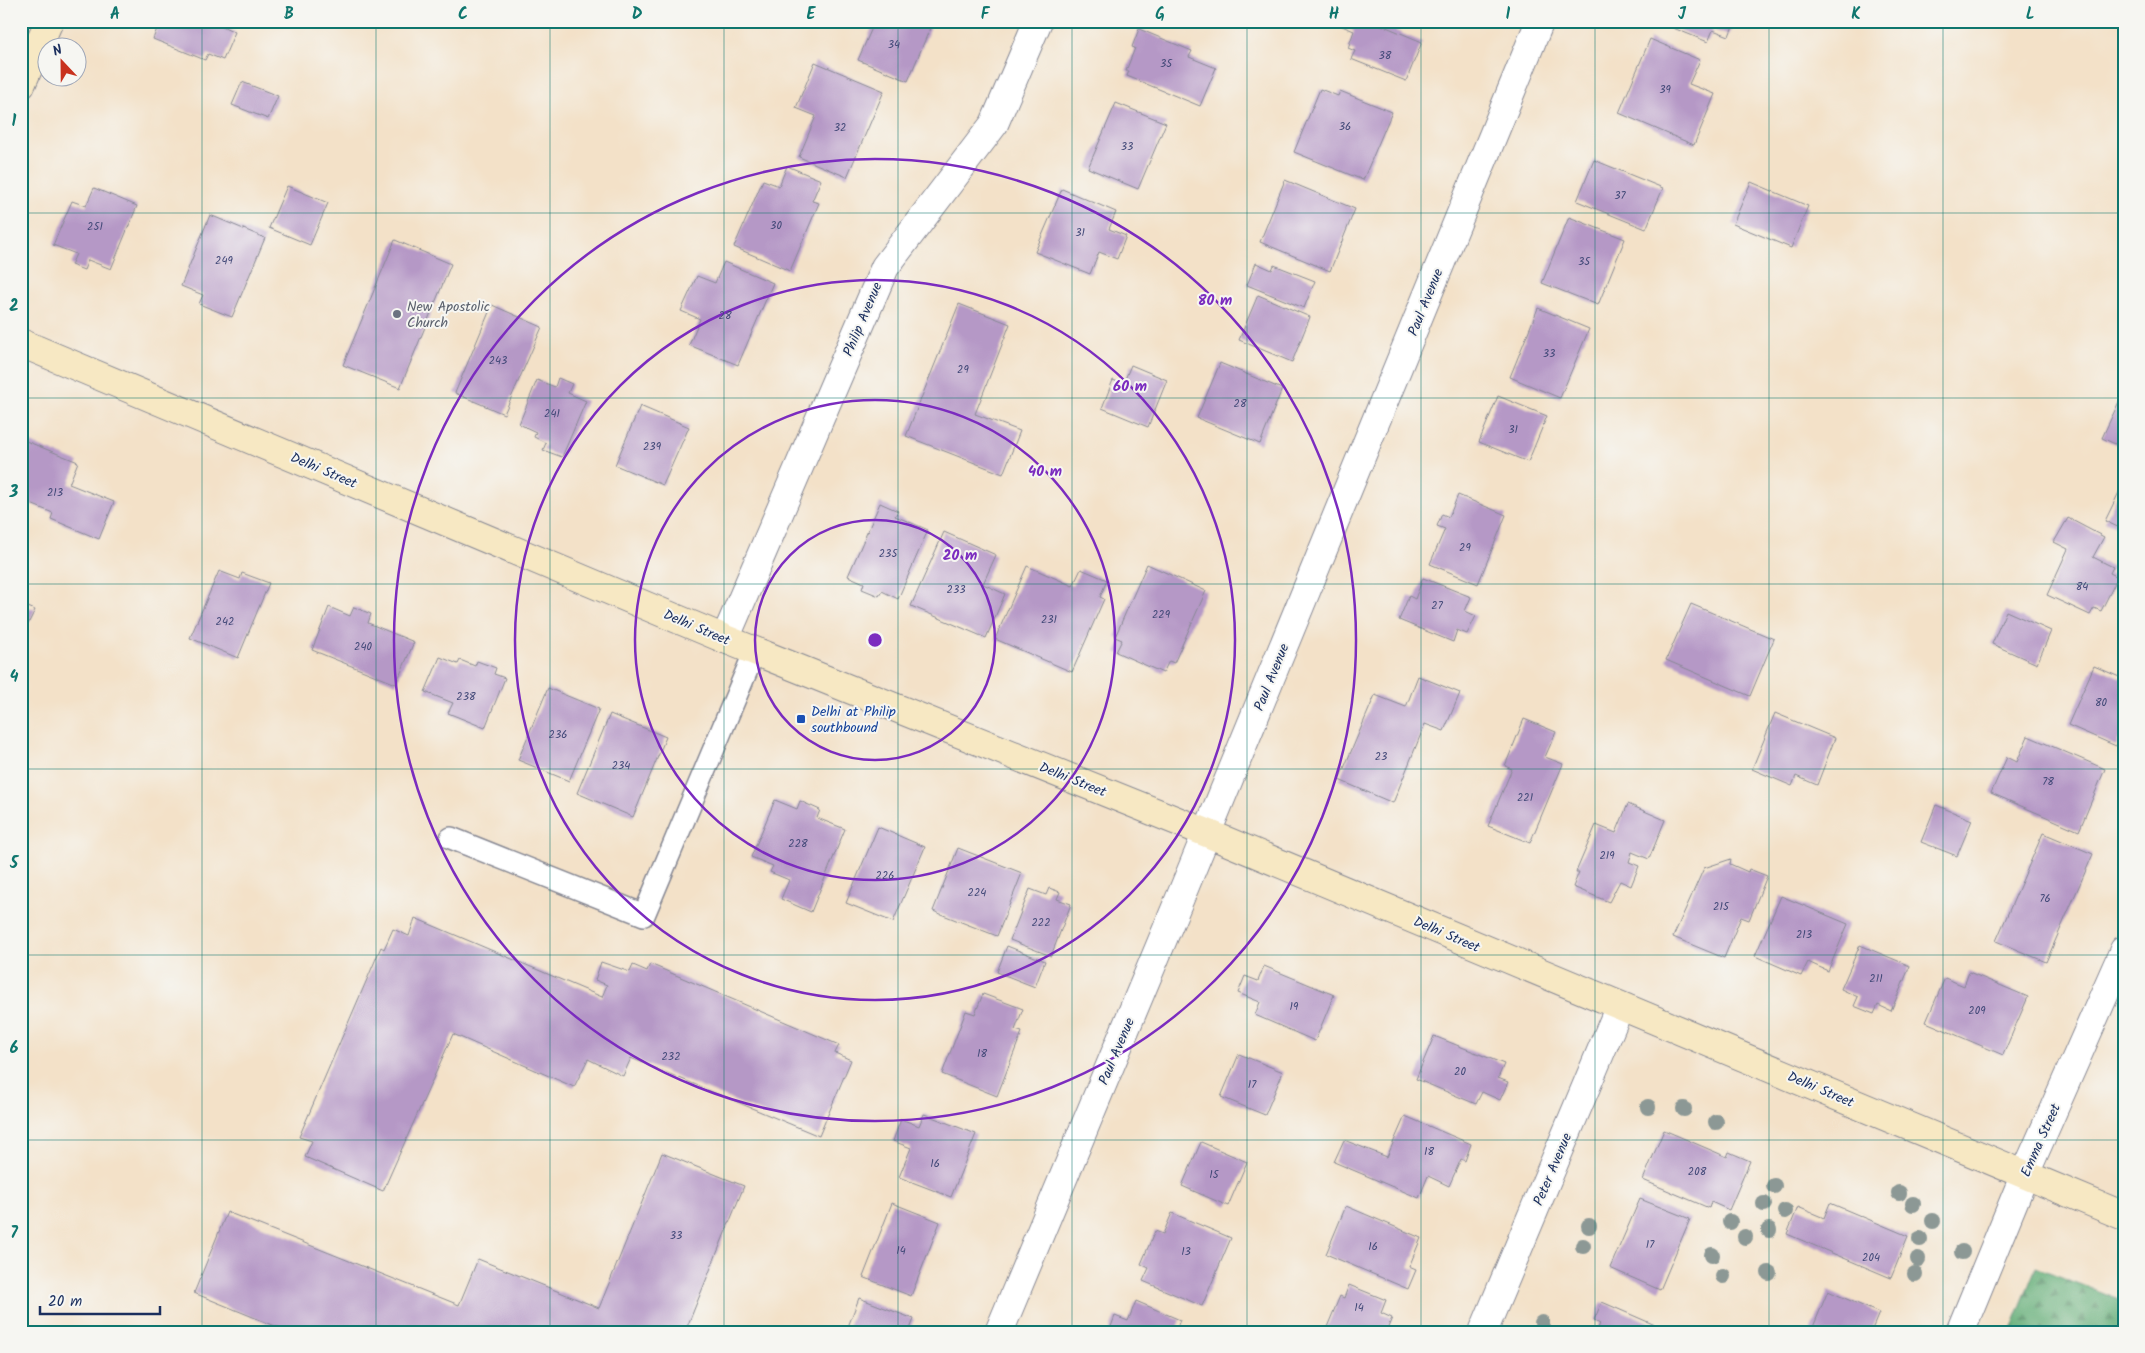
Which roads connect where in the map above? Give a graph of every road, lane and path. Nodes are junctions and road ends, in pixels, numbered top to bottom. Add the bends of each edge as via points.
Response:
1 (49, 21) edge
2 (1038, 21) edge
3 (1540, 21) edge
4 (21, 86) edge
5 (21, 343) edge
6 (725, 639) junction
7 (755, 651) junction
8 (1207, 833) junction
9 (451, 838) dead end
10 (2124, 950) edge
11 (1620, 1006) junction
12 (2025, 1174) junction
13 (2124, 1216) edge
14 (999, 1332) edge
15 (1483, 1332) edge
16 (1960, 1332) edge

1 - 4 street
2 - 6 street, Philip Avenue via 994,124 885,267
3 - 8 street, Paul Avenue
5 - 6 street, Delhi Street
6 - 7 street, Delhi Street
7 - 8 street, Delhi Street
7 - 9 lane via 644,915
8 - 11 street, Delhi Street
8 - 14 street, Paul Avenue
10 - 12 street, Emma Street
11 - 12 street, Delhi Street
11 - 15 street, Peter Avenue
12 - 13 street, Delhi Street
12 - 16 street, Emma Street

